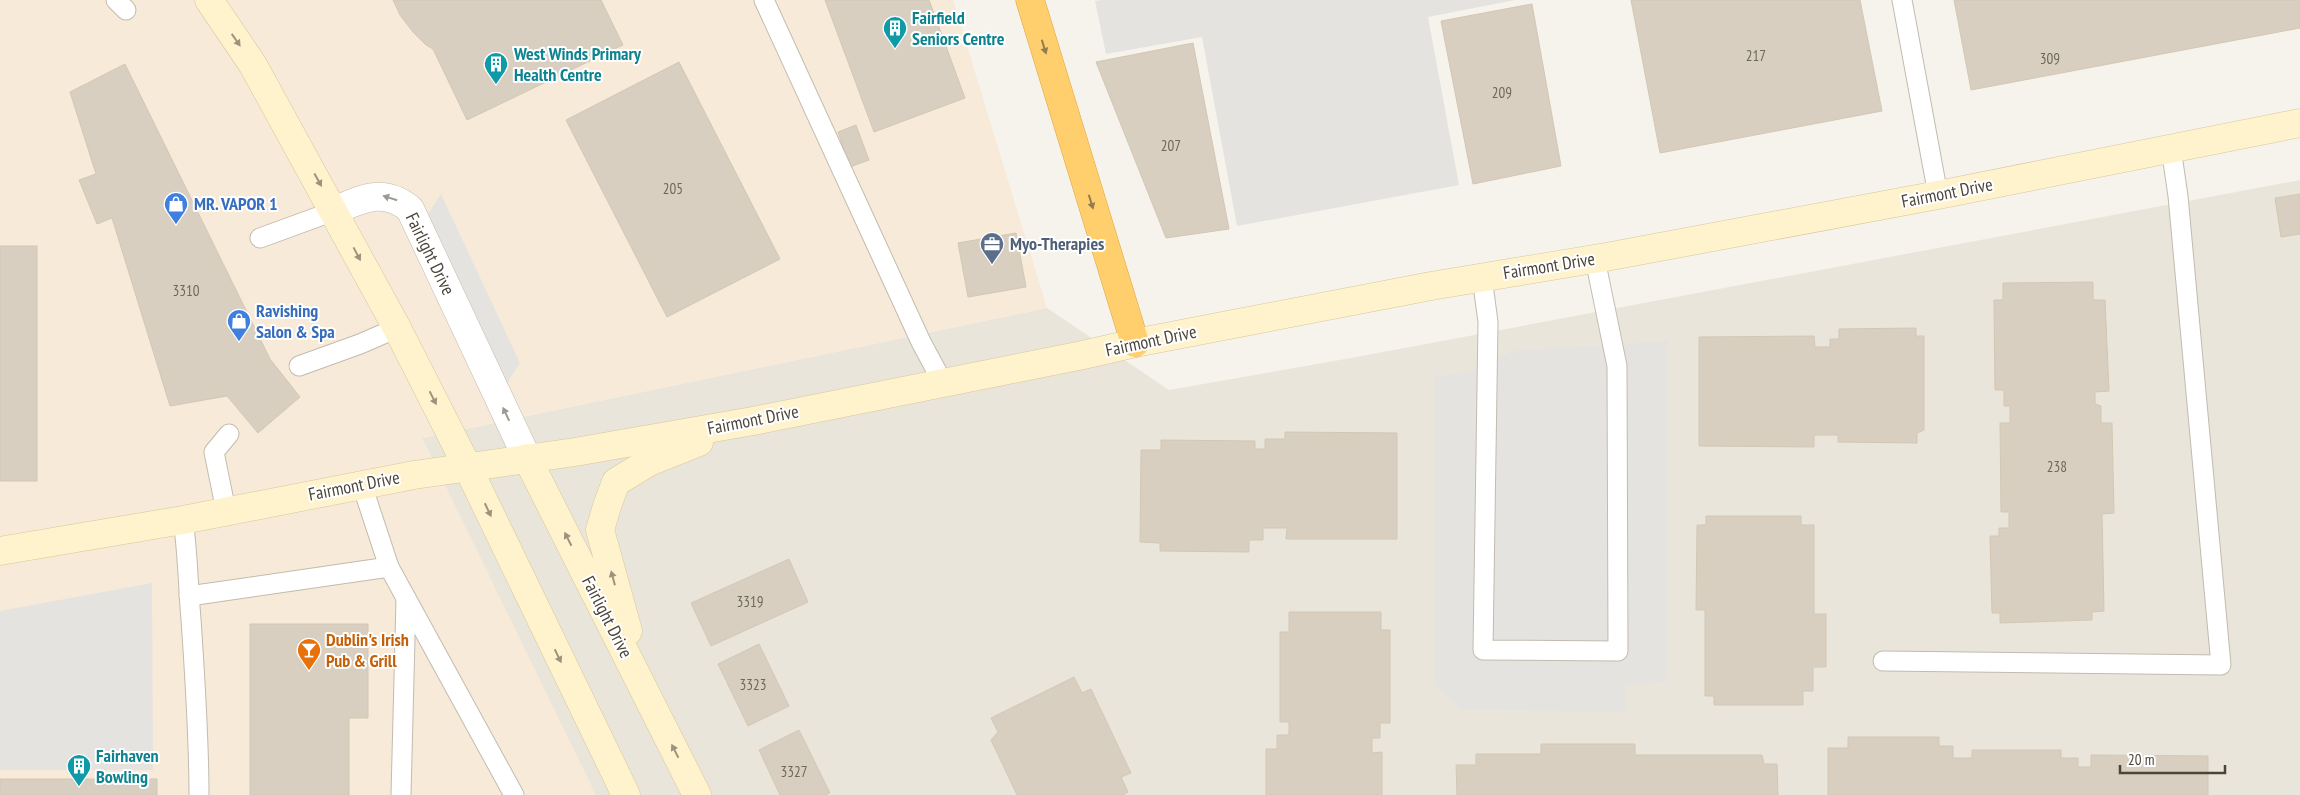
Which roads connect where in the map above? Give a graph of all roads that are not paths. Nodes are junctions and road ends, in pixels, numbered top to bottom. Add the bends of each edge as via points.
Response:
1 (209, 0) edge
2 (764, 0) edge
3 (1030, 0) edge
4 (1902, 0) edge
5 (2300, 123) edge
6 (2171, 148) junction
7 (1938, 195) junction
8 (334, 211) junction
9 (260, 238) dead end
10 (1595, 259) junction
11 (1482, 277) junction
12 (397, 328) junction
13 (1135, 342) junction
14 (299, 366) dead end
15 (943, 383) junction
16 (753, 421) junction
17 (230, 434) dead end
18 (527, 458) junction
19 (467, 466) junction
20 (362, 485) junction
21 (226, 511) junction
22 (183, 520) junction
23 (0, 551) edge
24 (389, 567) junction
25 (189, 596) junction
26 (406, 597) junction
27 (1883, 661) dead end
28 (645, 692) junction
29 (199, 795) edge
30 (401, 795) edge
31 (514, 795) edge
32 (626, 795) edge
33 (697, 795) edge

1 -> 8 street via 254,65
2 - 15 lane
3 -> 13 highway
4 - 7 lane
5 - 6 street, Fairmont Drive
6 - 7 street, Fairmont Drive
6 - 27 lane via 2221,665
7 - 10 street, Fairmont Drive
8 - 9 lane
8 -> 12 street
18 -> 8 street, Fairlight Drive via 410,208 378,195
10 - 11 street, Fairmont Drive
10 - 11 lane via 1617,366 1618,651 1484,650 1488,322
11 - 13 street, Fairmont Drive
12 - 14 lane
12 -> 19 street
13 - 15 street, Fairmont Drive
15 - 16 street, Fairmont Drive
16 - 18 street, Fairmont Drive
28 -> 16 street via 600,530 616,482 649,462
17 - 21 lane via 214,452
18 - 19 street, Fairmont Drive
28 -> 18 street, Fairlight Drive
19 - 20 street, Fairmont Drive
19 -> 32 street
20 - 21 street, Fairmont Drive
20 - 24 lane
21 - 22 street, Fairmont Drive
22 - 23 street, Fairmont Drive
22 - 25 lane
24 - 25 lane
24 - 26 lane
25 - 29 lane via 199,732
26 - 30 lane
26 - 31 lane
33 -> 28 street, Fairlight Drive

